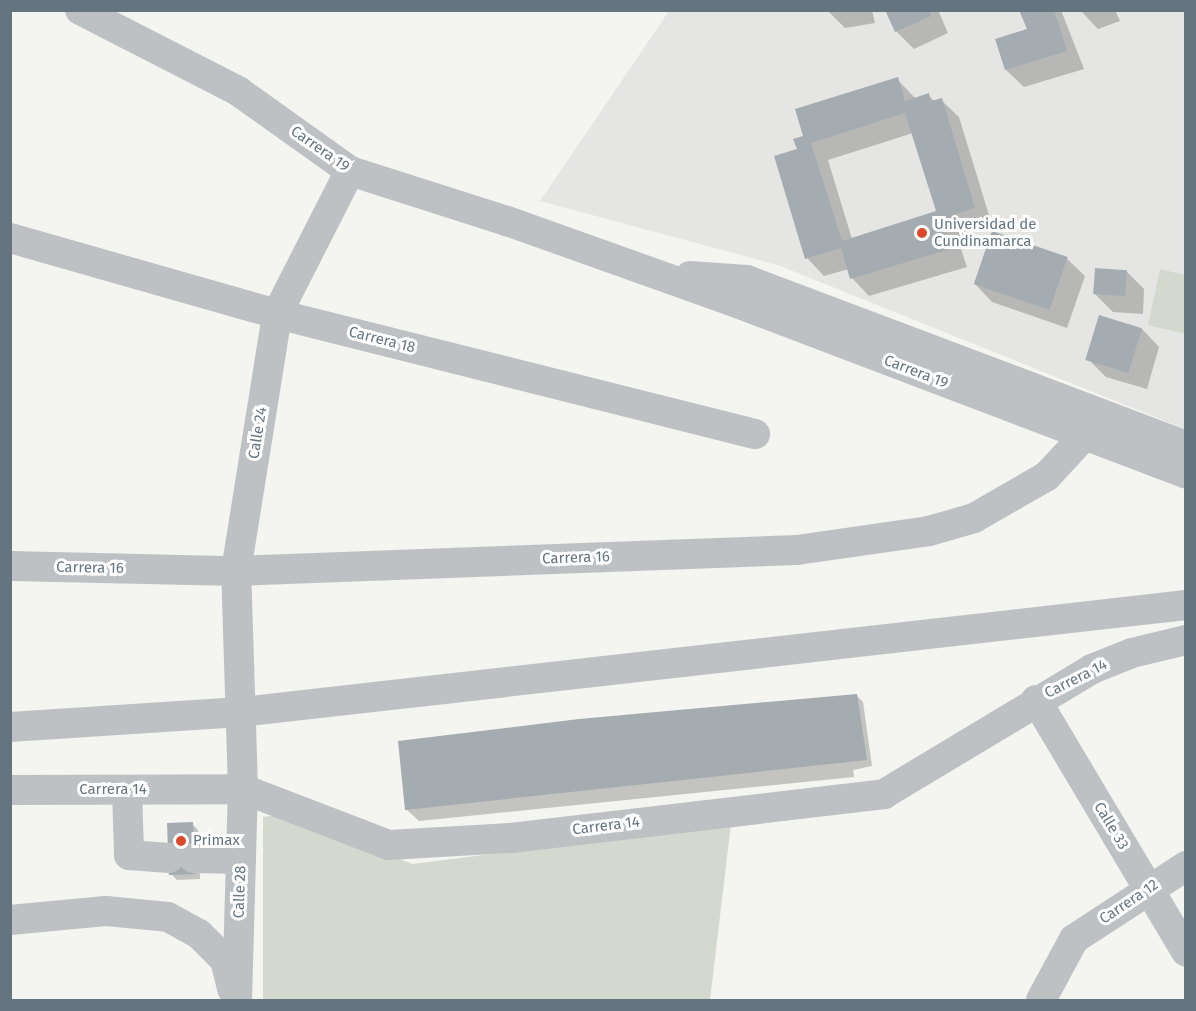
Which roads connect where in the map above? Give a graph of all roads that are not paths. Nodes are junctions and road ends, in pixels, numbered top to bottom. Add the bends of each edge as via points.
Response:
1 (80, 10) edge
2 (350, 171) junction
3 (10, 238) edge
4 (277, 314) junction
5 (1090, 425) junction
6 (755, 434) dead end
7 (1185, 446) edge
8 (1185, 474) edge
9 (10, 566) edge
10 (236, 571) junction
11 (1185, 604) edge
12 (1181, 646) edge
13 (1036, 700) junction
14 (241, 712) junction
15 (10, 727) edge
16 (243, 789) junction
17 (10, 790) edge
18 (127, 790) junction
19 (242, 859) junction
20 (1185, 866) edge
21 (1148, 887) junction
22 (10, 920) edge
23 (1185, 952) edge
24 (236, 1000) edge
25 (1041, 1000) edge

1 - 2 street, Carrera 19 via 238,91
2 - 4 street, Calle 24
2 - 5 street, Carrera 19 via 507,221 646,272 747,280
3 - 4 street, Carrera 18
4 - 6 street, Carrera 18
4 - 10 street, Calle 24
5 - 7 street, Carrera 19
5 - 8 street, Carrera 19
5 - 10 street, Carrera 16 via 1047,476 1010,501 974,518 929,531 797,550
9 - 10 street, Carrera 16
10 - 14 street, Calle 24
11 - 14 street
12 - 13 street, Carrera 14 via 1092,669
13 - 16 street, Carrera 14 via 884,794 511,838 389,845
13 - 21 street, Calle 33
14 - 15 street
14 - 16 street, Calle 28
16 - 18 street, Carrera 14
16 - 19 street, Calle 28
17 - 18 street, Carrera 14
18 - 19 street via 129,855
19 - 24 street, Calle 28
20 - 21 street, Carrera 12
21 - 23 street, Calle 33
21 - 25 street, Carrera 12 via 1074,939
22 - 24 street via 106,910 168,917 200,934 225,960

